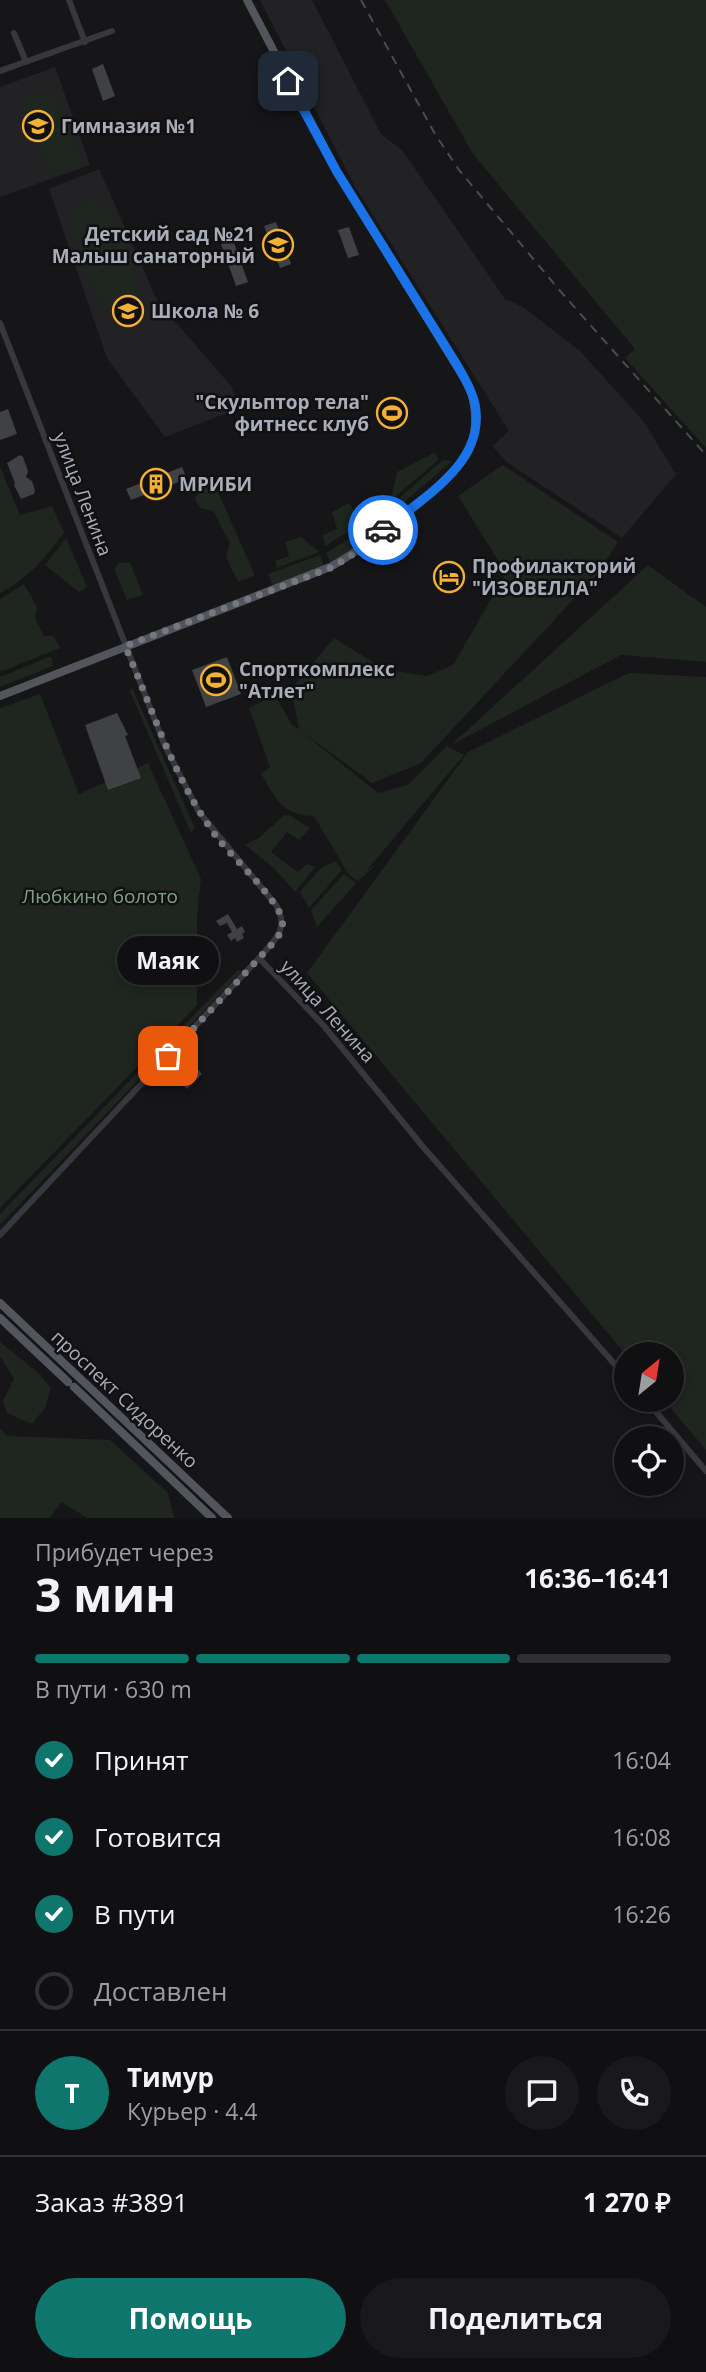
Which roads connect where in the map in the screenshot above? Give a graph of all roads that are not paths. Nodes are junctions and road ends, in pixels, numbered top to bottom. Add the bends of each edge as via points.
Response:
1 (69, 0) edge
2 (247, 0) edge
3 (112, 31) dead end
4 (14, 33) dead end
5 (85, 42) junction
6 (26, 62) junction
7 (0, 71) edge
8 (0, 324) edge
9 (125, 646) junction
10 (0, 696) edge
11 (230, 839) dead end
12 (224, 845) junction
13 (259, 958) junction
14 (0, 1235) edge
15 (0, 1303) edge
16 (0, 1318) edge
17 (614, 1363) edge
18 (81, 1379) junction
19 (71, 1385) junction
20 (656, 1412) edge
21 (706, 1471) edge
22 (212, 1518) edge
23 (228, 1518) edge

1 - 5 street
2 - 9 main road via 337,172 470,388 476,417 463,461 349,557
3 - 5 street
4 - 6 street
5 - 6 street
6 - 7 street
8 - 9 street, улица Ленина
9 - 10 main road
9 - 12 street, улица Ленина via 185,787
11 - 12 street
12 - 13 street, улица Ленина via 281,915 281,932
13 - 14 street
13 - 17 street, улица Ленина via 324,1026 424,1148
15 - 18 main road, проспект Сидоренко
16 - 19 main road, проспект Сидоренко
18 - 19 street
18 - 23 main road, проспект Сидоренко
19 - 22 main road, проспект Сидоренко
20 - 21 street

